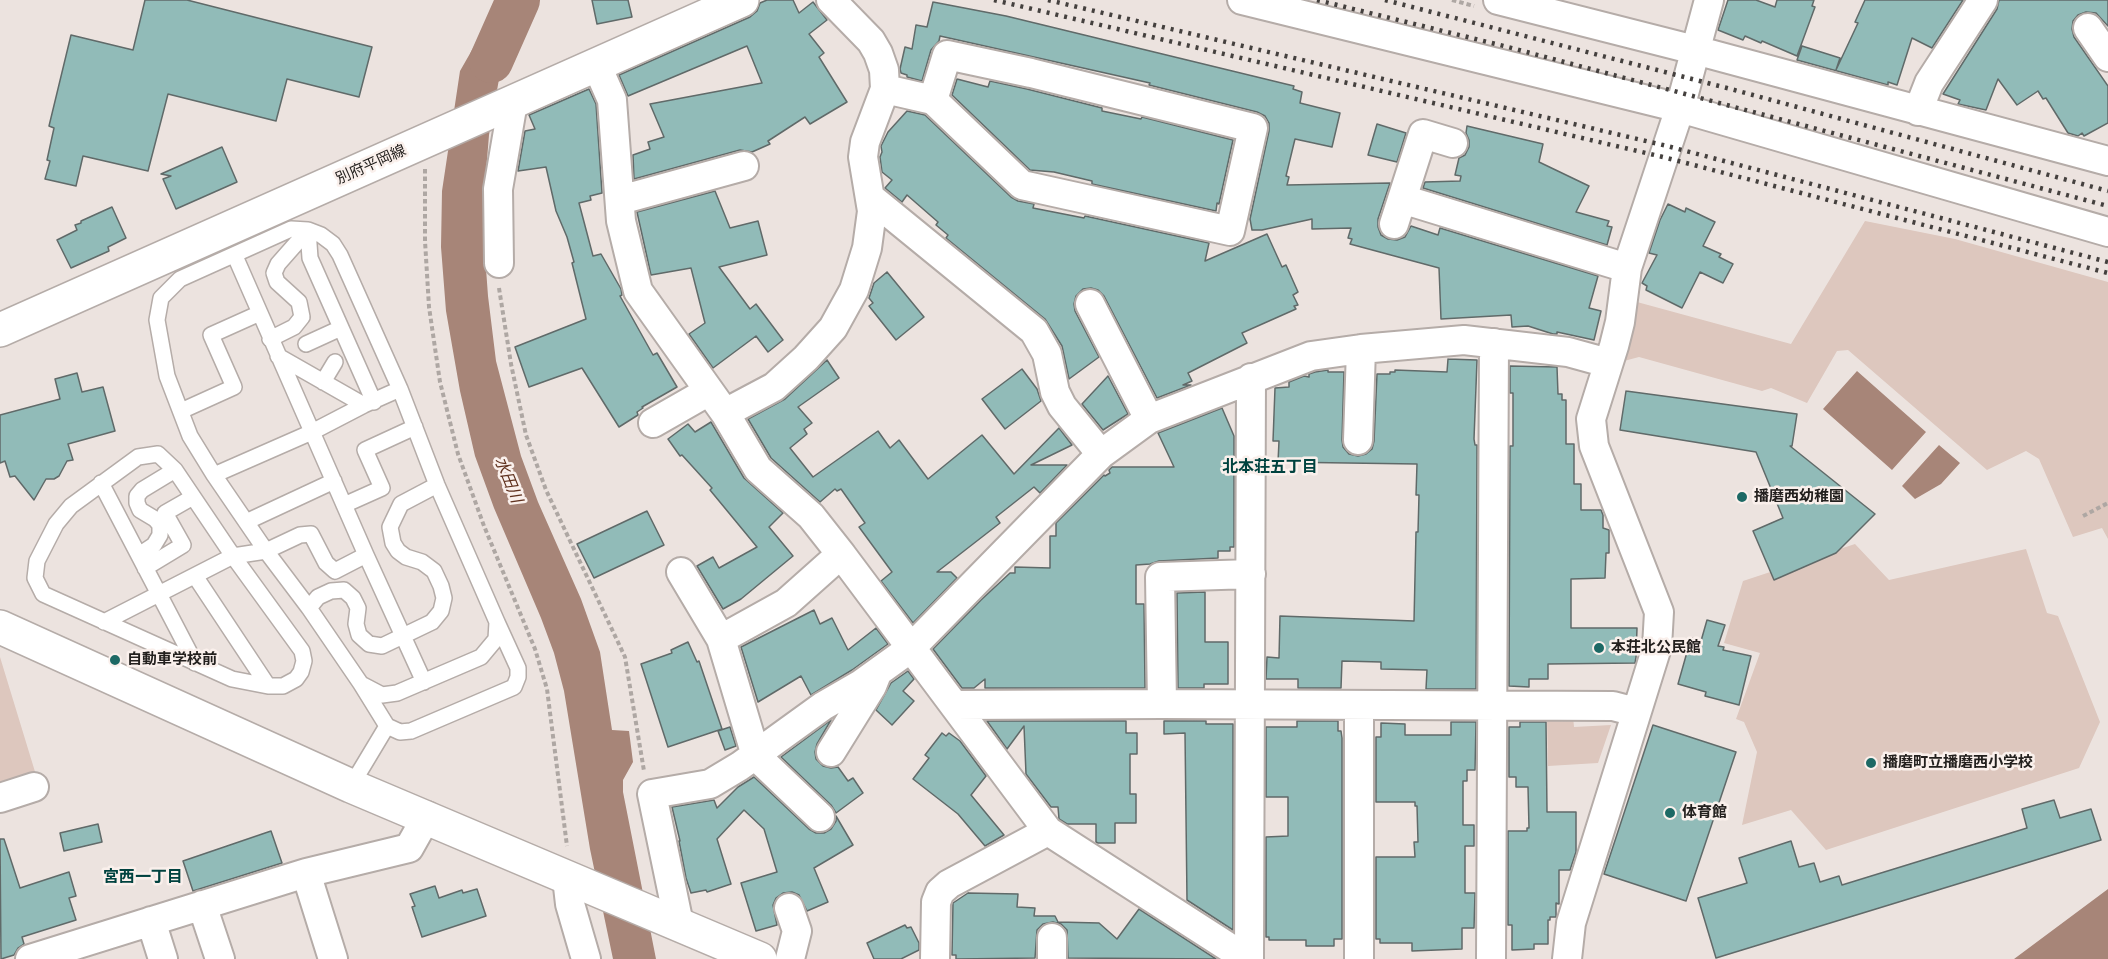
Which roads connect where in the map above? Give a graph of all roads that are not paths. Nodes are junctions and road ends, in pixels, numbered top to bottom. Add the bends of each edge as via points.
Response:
1 (742, 0) edge
2 (831, 0) edge
3 (1242, 0) edge
4 (1498, 0) edge
5 (1709, 0) edge
6 (1983, 0) edge
7 (1549, 6) edge
8 (2088, 28) dead end
9 (1695, 50) junction
10 (2101, 59) edge
11 (597, 66) junction
12 (885, 89) junction
13 (933, 100) junction
14 (502, 107) junction
15 (1680, 108) junction
16 (1918, 111) junction
17 (1453, 143) dead end
18 (2108, 161) edge
19 (744, 165) dead end
20 (871, 198) junction
21 (620, 200) junction
22 (308, 230) junction
23 (2108, 232) edge
24 (235, 256) junction
25 (499, 263) road end
26 (1627, 268) junction
27 (1090, 304) dead end
28 (260, 313) junction
29 (341, 328) junction
30 (0, 330) edge
31 (270, 339) junction
32 (1494, 343) junction
33 (306, 344) dead end
34 (1361, 349) junction
35 (278, 356) junction
36 (335, 362) dead end
37 (1608, 363) junction
38 (1251, 378) junction
39 (324, 382) junction
40 (400, 389) junction
41 (717, 402) junction
42 (369, 403) junction
43 (181, 411) junction
44 (1149, 419) junction
45 (653, 423) dead end
46 (415, 427) junction
47 (312, 432) junction
48 (1358, 440) dead end
49 (1101, 454) junction
50 (175, 470) junction
51 (214, 475) junction
52 (333, 481) junction
53 (101, 483) junction
54 (437, 485) junction
55 (193, 497) junction
56 (344, 505) junction
57 (246, 522) junction
58 (266, 550) junction
59 (841, 554) junction
60 (366, 555) junction
61 (233, 556) junction
62 (142, 561) junction
63 (681, 572) dead end
64 (1251, 574) junction
65 (195, 576) junction
66 (159, 592) junction
67 (309, 608) junction
68 (104, 622) junction
69 (496, 622) junction
70 (0, 627) edge
71 (403, 637) junction
72 (721, 639) junction
73 (911, 648) junction
74 (195, 663) junction
75 (877, 673) junction
76 (424, 682) junction
77 (361, 684) junction
78 (268, 686) junction
79 (1162, 704) junction
80 (1251, 704) junction
81 (954, 705) junction
82 (1359, 705) junction
83 (1492, 705) junction
84 (1636, 712) junction
85 (387, 726) junction
86 (831, 752) dead end
87 (756, 756) junction
88 (351, 786) junction
89 (34, 788) dead end
90 (0, 798) edge
91 (427, 816) junction
92 (820, 817) dead end
93 (1048, 831) junction
94 (567, 866) junction
95 (306, 873) junction
96 (202, 905) junction
97 (789, 908) dead end
98 (151, 921) junction
99 (680, 924) junction
100 (748, 956) edge
101 (30, 959) edge
102 (163, 959) edge
103 (220, 959) edge
104 (333, 959) edge
105 (586, 959) edge
106 (790, 959) edge
107 (934, 959) edge
108 (1248, 959) edge
109 (1359, 959) edge
110 (1491, 959) edge
111 (1567, 959) edge

1 - 11 street, 別府平岡線
2 - 12 street via 871,41 884,70
3 - 15 street
4 - 7 street
5 - 9 street
6 - 16 street via 1929,83
7 - 9 street
8 - 10 street
9 - 15 street
9 - 16 street
11 - 14 street, 別府平岡線
11 - 21 street via 612,100
12 - 13 street
12 - 20 street via 863,157
13 - 13 street via 1022,185 1230,231 1252,128 947,55
14 - 25 street
14 - 30 street, 別府平岡線
15 - 23 street
15 - 26 street
16 - 18 street
17 - 26 street via 1423,134 1398,211
19 - 21 street
20 - 41 street via 867,248 854,290 833,328 774,387
20 - 49 street via 1034,331 1047,354 1062,406
21 - 41 street via 621,221 638,291
22 - 24 lane via 291,229
22 - 29 lane via 310,258
22 - 31 lane via 274,273 277,282 299,302 302,317 294,327
22 - 40 lane via 333,244
24 - 28 lane
24 - 43 lane via 180,279 160,298 157,320 167,375
26 - 37 street via 1620,322
27 - 44 street
28 - 31 lane
28 - 43 lane via 211,335 234,387
29 - 33 lane
29 - 42 lane
31 - 35 lane
32 - 34 street via 1464,340
32 - 37 street via 1568,352
32 - 83 street
34 - 38 street via 1311,356
34 - 48 street
35 - 39 lane
35 - 47 lane
36 - 39 lane
37 - 84 street via 1591,419 1594,446 1659,612 1657,647
38 - 44 street
38 - 64 street
39 - 42 lane
40 - 42 lane
40 - 46 lane
41 - 45 street
41 - 59 street via 758,468 811,516
42 - 47 lane
43 - 51 lane via 190,436
44 - 49 street
46 - 54 lane
46 - 56 lane via 365,450 382,488
47 - 51 lane
47 - 52 lane
49 - 73 street
50 - 53 lane via 158,454 138,457
50 - 55 lane
50 - 62 lane via 137,496 140,510 160,525 160,535
51 - 57 lane
52 - 56 lane
52 - 57 lane
53 - 62 lane
53 - 68 lane via 56,524 37,561 35,578 43,594
54 - 69 lane
54 - 71 lane via 401,504 390,527 398,551 434,571 444,598 441,611 432,622
55 - 61 lane
55 - 62 lane via 165,513 183,545
56 - 60 lane
57 - 58 lane
58 - 60 lane via 311,534 326,563 335,571
58 - 61 lane
58 - 67 lane
59 - 72 street via 786,603
59 - 73 street
60 - 71 lane
61 - 65 lane
61 - 78 lane via 302,651 304,661 296,679 283,686
62 - 66 lane
63 - 72 street
64 - 79 street via 1160,576
64 - 80 street
65 - 66 lane
65 - 78 lane
66 - 68 lane
66 - 74 lane
67 - 71 lane via 318,597 344,590 358,608 359,635 369,644 382,646
67 - 77 lane
68 - 74 lane
69 - 76 lane via 496,639 482,657
69 - 85 lane via 518,668 514,687 411,731 400,732
70 - 88 street
71 - 76 lane
72 - 87 street
73 - 75 street
73 - 81 street
74 - 78 lane via 232,679
75 - 86 street
75 - 87 street via 823,706
76 - 77 lane via 382,695
77 - 85 lane
79 - 80 street
79 - 81 street
80 - 82 street
80 - 108 street
81 - 93 street
82 - 83 street
82 - 109 street
83 - 84 street via 1613,706
83 - 110 street
84 - 111 street via 1571,923
85 - 88 lane
87 - 92 street
87 - 99 street via 710,784 652,794
88 - 91 street
89 - 90 street
91 - 94 street
91 - 95 street via 409,848
93 - 107 street via 940,892 936,902
93 - 108 street
94 - 99 street
94 - 105 street via 570,904
95 - 96 street
95 - 104 street
96 - 98 street
96 - 103 street
97 - 106 street via 797,931
98 - 101 street
98 - 102 street
99 - 100 street

